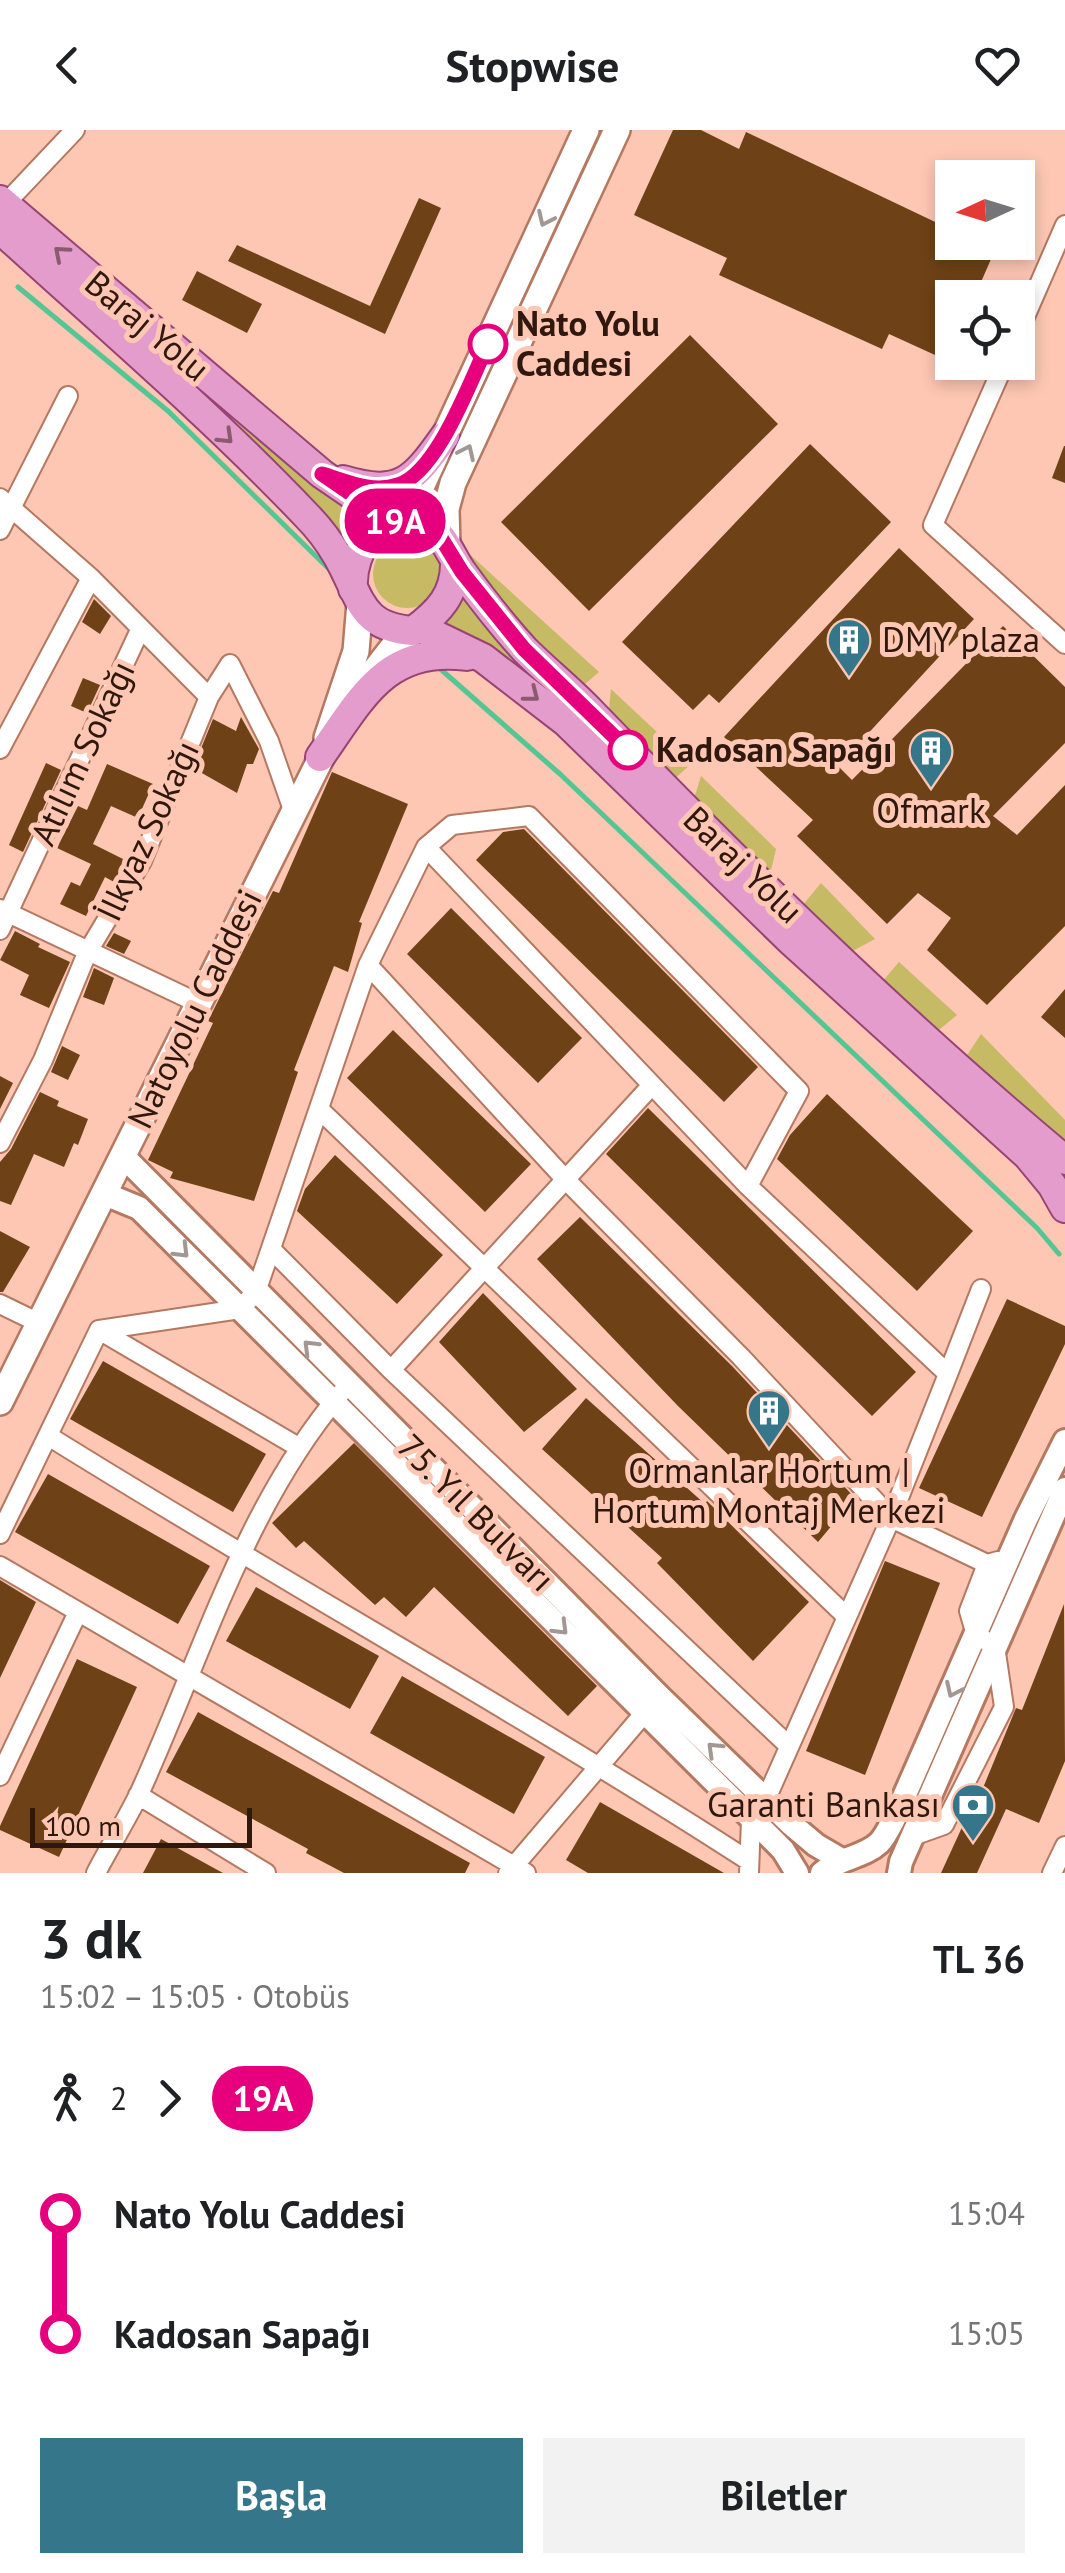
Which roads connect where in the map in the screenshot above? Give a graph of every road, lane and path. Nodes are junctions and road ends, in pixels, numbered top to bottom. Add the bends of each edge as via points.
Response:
1 (75, 130) edge
2 (586, 130) edge
3 (617, 130) edge
4 (1, 211) edge
5 (1065, 225) edge
6 (1035, 294) edge
7 (997, 380) edge
8 (68, 396) dead end
9 (445, 436) junction
10 (322, 474) junction
11 (4, 507) edge
12 (395, 521) junction
13 (0, 530) edge
14 (451, 553) junction
15 (90, 578) junction
16 (356, 596) junction
17 (416, 629) junction
18 (140, 630) junction
19 (1065, 644) edge
20 (483, 658) junction
21 (209, 697) junction
22 (0, 749) edge
23 (320, 757) junction
24 (293, 810) junction
25 (426, 847) junction
26 (4, 911) edge
27 (0, 930) edge
28 (88, 953) junction
29 (368, 965) junction
30 (198, 1003) junction
31 (652, 1085) junction
32 (319, 1109) junction
33 (0, 1143) edge
34 (123, 1156) junction
35 (1065, 1160) edge
36 (566, 1180) junction
37 (748, 1186) junction
38 (104, 1194) junction
39 (1065, 1208) edge
40 (271, 1249) junction
41 (485, 1266) junction
42 (980, 1289) dead end
43 (248, 1301) junction
44 (0, 1304) edge
45 (39, 1323) junction
46 (100, 1330) junction
47 (391, 1370) junction
48 (948, 1374) junction
49 (341, 1393) junction
50 (0, 1402) edge
51 (50, 1437) junction
52 (1065, 1441) edge
53 (300, 1448) junction
54 (1065, 1489) edge
55 (1065, 1517) edge
56 (891, 1518) junction
57 (1046, 1532) junction
58 (0, 1534) edge
59 (241, 1556) junction
60 (1020, 1562) junction
61 (987, 1564) junction
62 (0, 1566) edge
63 (78, 1612) junction
64 (846, 1617) junction
65 (986, 1640) junction
66 (190, 1674) junction
67 (652, 1704) junction
68 (789, 1746) junction
69 (600, 1764) junction
70 (0, 1776) edge
71 (138, 1795) junction
72 (766, 1798) junction
73 (751, 1820) junction
74 (1065, 1846) edge
75 (838, 1863) edge
76 (749, 1867) edge
77 (515, 1871) edge
78 (96, 1873) edge
79 (266, 1873) edge
80 (797, 1873) edge
81 (890, 1873) edge
82 (899, 1873) edge
83 (1052, 1873) edge

1 - 4 street
2 -> 9 main road
14 -> 3 main road via 446,509 453,483
10 -> 4 main road, Baraj Yolu
4 -> 16 main road, Baraj Yolu via 308,517 338,556
5 - 6 street
7 - 19 street via 933,525
8 - 11 street
9 - 10 main road via 400,485 370,488
9 - 12 main road via 421,487
10 - 12 main road, Baraj Yolu
11 - 13 street
11 - 15 street
12 - 14 main road via 424,524
12 - 16 main road via 365,539 355,556
14 - 17 main road via 456,577 448,598
14 - 35 main road, Baraj Yolu via 524,649 693,818
15 - 18 street
15 - 22 street
16 - 17 main road via 381,626
16 - 23 main road via 356,652
17 - 20 main road, Baraj Yolu
17 - 23 main road, Natoyolu Caddesi via 371,674
18 - 21 street
18 - 26 street, Atılım Sokağı
20 - 23 main road via 420,655 396,665
20 -> 39 main road, Baraj Yolu via 598,751 792,942 1028,1156
21 - 24 street, İlkyaz Sokağı via 230,664
21 - 28 street, İlkyaz Sokağı via 142,861
23 - 24 main road, Natoyolu Caddesi
24 - 30 main road, Natoyolu Caddesi
25 - 29 street
25 - 31 street
25 - 37 street via 452,825 529,816 799,1091
26 - 27 street, Atılım Sokağı
26 - 28 street
28 - 30 street
28 - 33 street, İlkyaz Sokağı
29 - 32 street
29 - 36 street
30 - 34 main road, Natoyolu Caddesi
31 - 36 street
31 - 37 street
32 - 40 street
32 - 41 street
34 - 38 main road, Natoyolu Caddesi
34 - 43 street, 75. Yıl Bulvarı
36 - 41 street
36 - 56 street
37 - 48 street
38 -> 43 street, 75. Yıl Bulvarı via 139,1208
38 - 45 main road, Natoyolu Caddesi
40 - 43 street
40 - 47 street
41 - 47 street
41 - 64 street
42 - 48 street
43 - 46 street
43 - 49 street, 75. Yıl Bulvarı
44 - 45 street
45 - 50 main road, Natoyolu Caddesi
46 - 51 street
46 - 53 street
47 - 68 street
48 - 56 street
49 - 53 street
49 - 67 street, 75. Yıl Bulvarı
51 - 58 street
51 - 59 street
52 - 60 street
53 - 59 street
54 - 57 street
55 - 57 street
56 - 61 street
56 - 64 street
57 - 60 street
59 - 66 street
59 - 69 street
60 - 61 street
60 - 65 street
61 - 65 street via 969,1612
62 - 63 street
63 - 66 street
63 - 70 street
64 - 68 street
65 -> 75 street via 879,1842
65 - 82 street
66 - 71 street
66 - 77 street
67 - 69 street
72 -> 67 street, 75. Yıl Bulvarı
67 - 73 street, 75. Yıl Bulvarı
68 - 72 street
69 - 76 street
69 - 77 street
71 - 78 street
71 - 79 street
72 - 73 street
72 - 75 street, 75. Yıl Bulvarı
73 - 76 street
73 - 80 street, 75. Yıl Bulvarı
74 - 83 street
75 - 81 street, 75. Yıl Bulvarı via 875,1860

